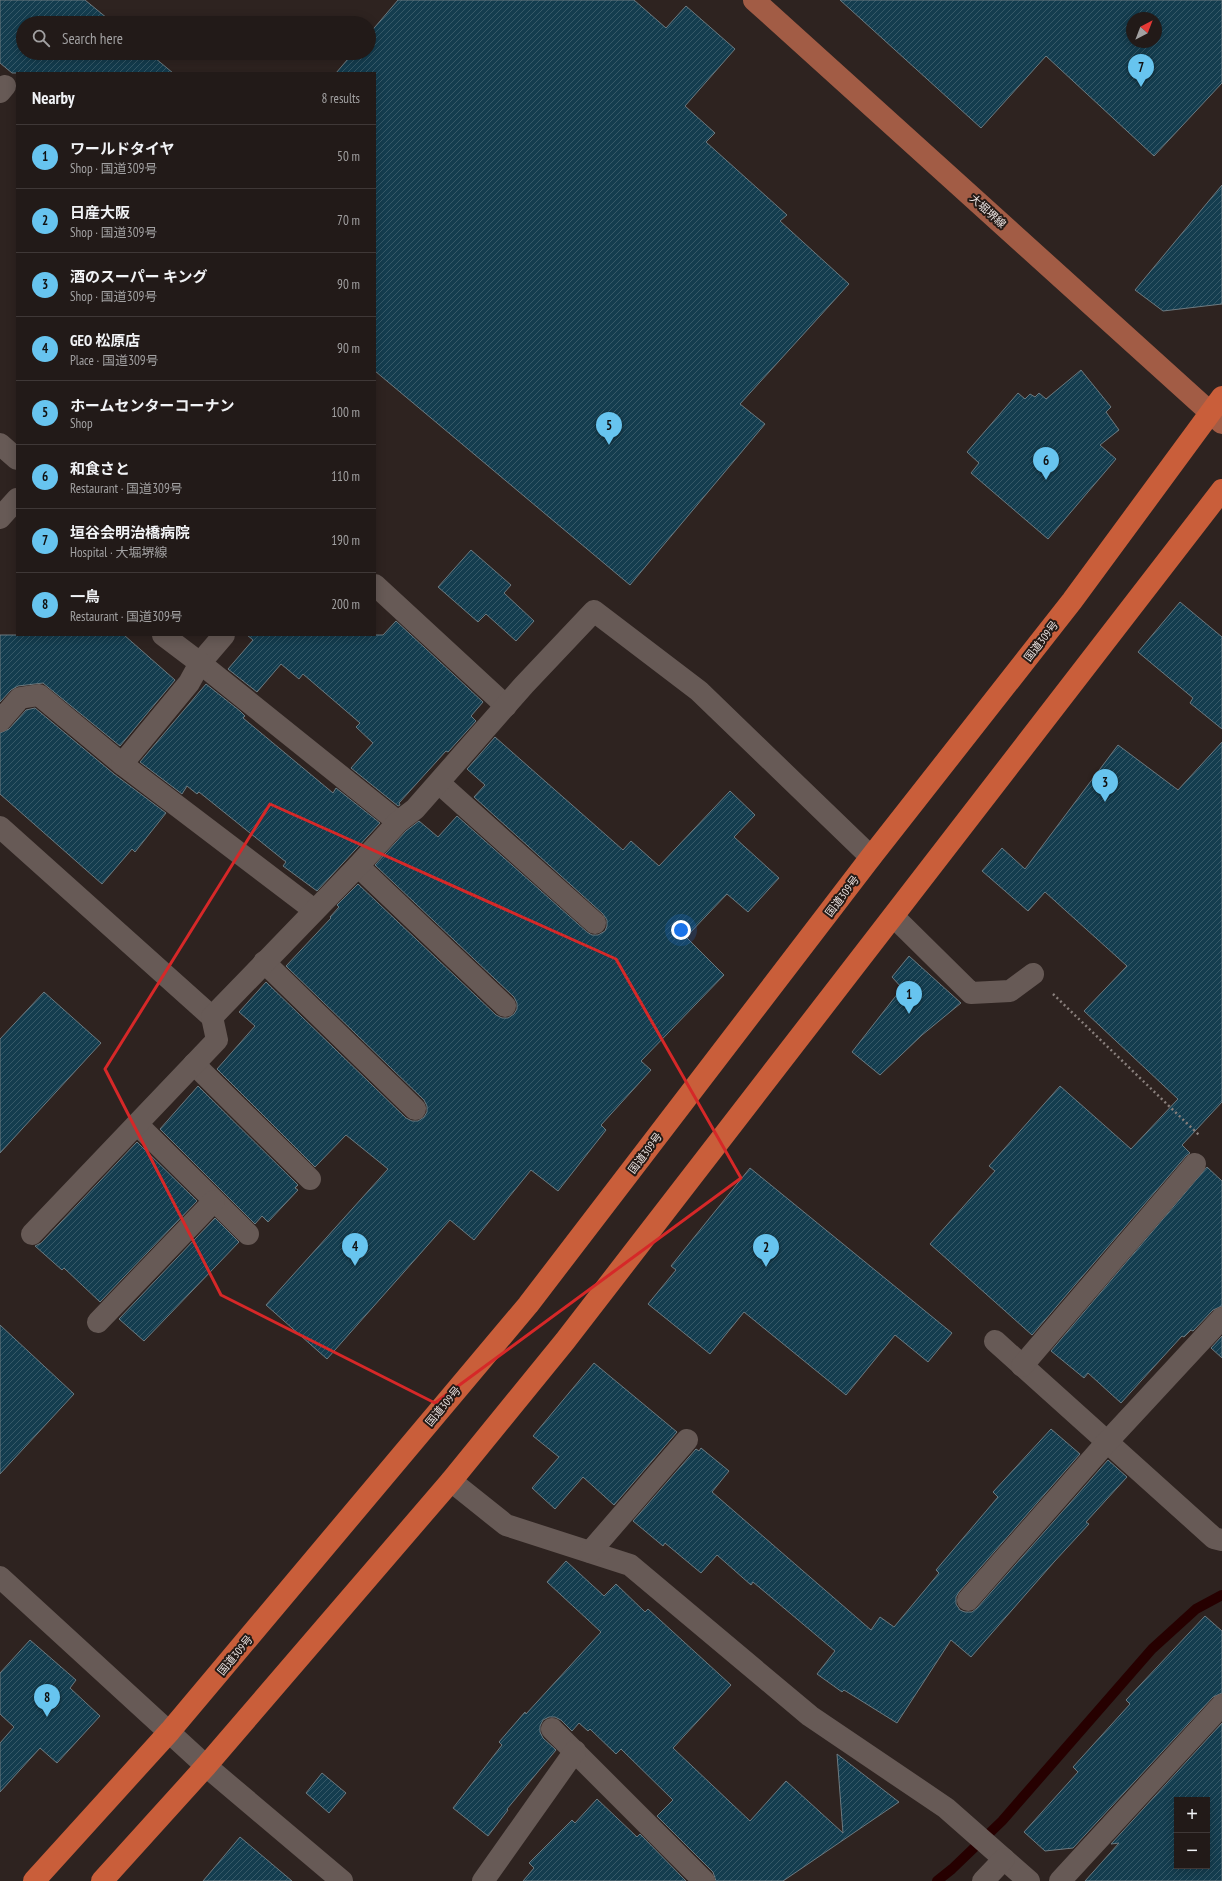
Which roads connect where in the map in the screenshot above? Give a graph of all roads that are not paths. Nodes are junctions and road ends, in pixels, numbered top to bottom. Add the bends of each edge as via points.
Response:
1 (754, 0) edge
2 (1218, 411) edge
3 (0, 444) edge
4 (16, 458) edge
5 (1222, 490) edge
6 (16, 500) edge
7 (0, 518) edge
8 (376, 586) edge
9 (164, 636) edge
10 (223, 636) edge
11 (200, 663) junction
12 (506, 706) junction
13 (0, 721) edge
14 (122, 764) junction
15 (439, 783) junction
16 (398, 822) junction
17 (0, 827) edge
18 (871, 857) junction
19 (358, 866) junction
20 (314, 910) junction
21 (894, 917) junction
22 (595, 923) dead end
23 (264, 962) junction
24 (1033, 974) road end
25 (505, 1006) dead end
26 (212, 1017) junction
27 (194, 1064) junction
28 (415, 1109) dead end
29 (137, 1124) junction
30 (1195, 1164) dead end
31 (310, 1179) dead end
32 (214, 1201) junction
33 (32, 1234) dead end
34 (248, 1234) dead end
35 (1222, 1318) edge
36 (98, 1322) dead end
37 (995, 1342) dead end
38 (1022, 1366) junction
39 (687, 1440) dead end
40 (1107, 1442) junction
41 (451, 1481) junction
42 (1222, 1540) edge
43 (590, 1552) junction
44 (0, 1577) edge
45 (968, 1600) dead end
46 (1222, 1705) edge
47 (552, 1729) dead end
48 (170, 1731) junction
49 (575, 1751) junction
50 (206, 1766) junction
51 (1002, 1857) junction
52 (34, 1881) edge
53 (102, 1881) edge
54 (342, 1881) edge
55 (483, 1881) edge
56 (704, 1881) edge
57 (983, 1881) edge
58 (1029, 1881) edge
59 (1060, 1881) edge

1 - 2 main road, 大堀堺線
2 - 18 highway, 国道309号
3 - 4 street
5 - 21 highway
6 - 7 street
8 - 12 street
9 - 11 street
10 - 11 street
11 - 14 street via 189,683
11 - 16 street
12 - 15 street
12 - 18 street via 594,611 699,690
13 - 14 street via 20,698 39,695
14 - 20 street
15 - 16 street via 415,809
15 - 22 street
16 - 19 street
17 - 26 street
18 - 48 highway, 国道309号 via 528,1305
19 - 20 street
19 - 25 street
20 - 23 street
21 - 24 street via 971,993 1010,991
21 - 41 highway via 565,1341
23 - 26 street
23 - 28 street
26 - 27 street via 217,1040
27 - 29 street
27 - 31 street
29 - 32 street
29 - 33 street
30 - 38 street
32 - 34 street
32 - 36 street
35 - 40 street
37 - 38 street
38 - 40 street
39 - 43 street
40 - 42 street via 1214,1538
40 - 45 street
41 - 43 street via 506,1525
41 - 50 highway
43 - 51 street via 630,1565 810,1716 946,1808
44 - 48 street
46 - 59 street
47 - 49 street
48 - 50 street
48 - 52 highway, 国道309号
49 - 55 street
49 - 56 street
50 - 53 highway
50 - 54 street
51 - 57 street
51 - 58 street

